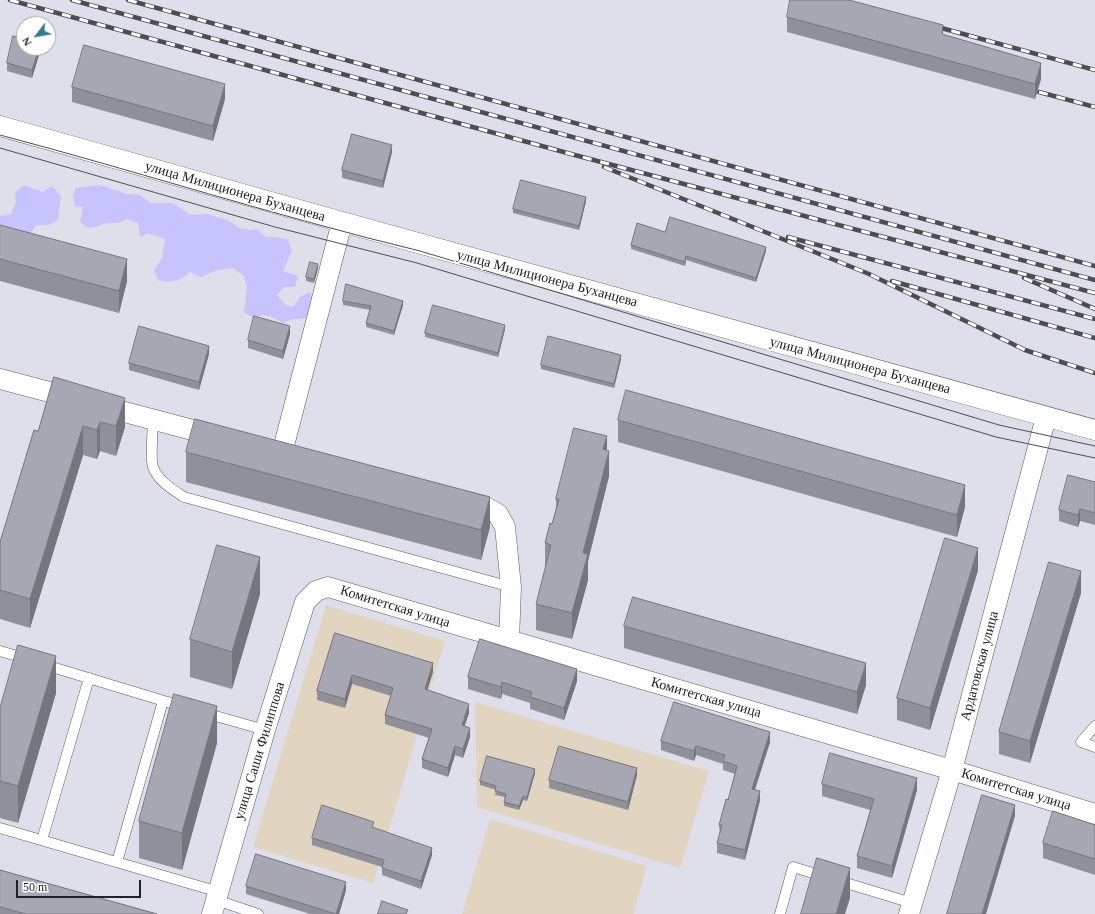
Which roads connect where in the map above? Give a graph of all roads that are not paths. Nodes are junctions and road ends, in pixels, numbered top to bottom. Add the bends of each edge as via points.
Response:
1 (0, 126) edge
2 (342, 222) junction
3 (0, 380) edge
4 (1046, 417) junction
5 (153, 420) junction
6 (1095, 430) edge
7 (237, 441) edge
8 (282, 453) edge
9 (447, 496) edge
10 (511, 587) junction
11 (316, 591) joint
12 (509, 641) junction
13 (1, 652) edge
14 (0, 662) edge
15 (89, 678) junction
16 (163, 701) junction
17 (1095, 726) edge
18 (265, 730) junction
19 (1095, 747) edge
20 (952, 770) junction
21 (1095, 814) edge
22 (0, 828) edge
23 (42, 840) junction
24 (117, 862) junction
25 (216, 902) edge
26 (910, 909) edge
27 (258, 914) edge
28 (780, 914) edge

1 - 2 street, улица Милиционера Буханцева
2 - 4 street, улица Милиционера Буханцева
2 - 8 street
3 - 5 street
4 - 6 street, улица Милиционера Буханцева
4 - 20 street, Ардатовская улица
5 - 7 street
5 - 10 lane via 152,466 158,477 184,497
9 - 10 street via 484,506 498,514 505,527
10 - 12 street
11 - 12 street, Комитетская улица via 328,587
11 - 18 street, улица Саши Филиппова via 305,602
12 - 20 street, Комитетская улица
13 - 14 lane
13 - 15 lane
15 - 16 lane
15 - 23 lane
16 - 18 lane
16 - 24 lane
17 - 19 lane via 1081,742
18 - 25 street, улица Саши Филиппова
20 - 21 street, Комитетская улица
20 - 26 street, Ардатовская улица
22 - 23 lane
23 - 24 lane
24 - 25 lane
25 - 27 lane
26 - 28 lane via 793,867

